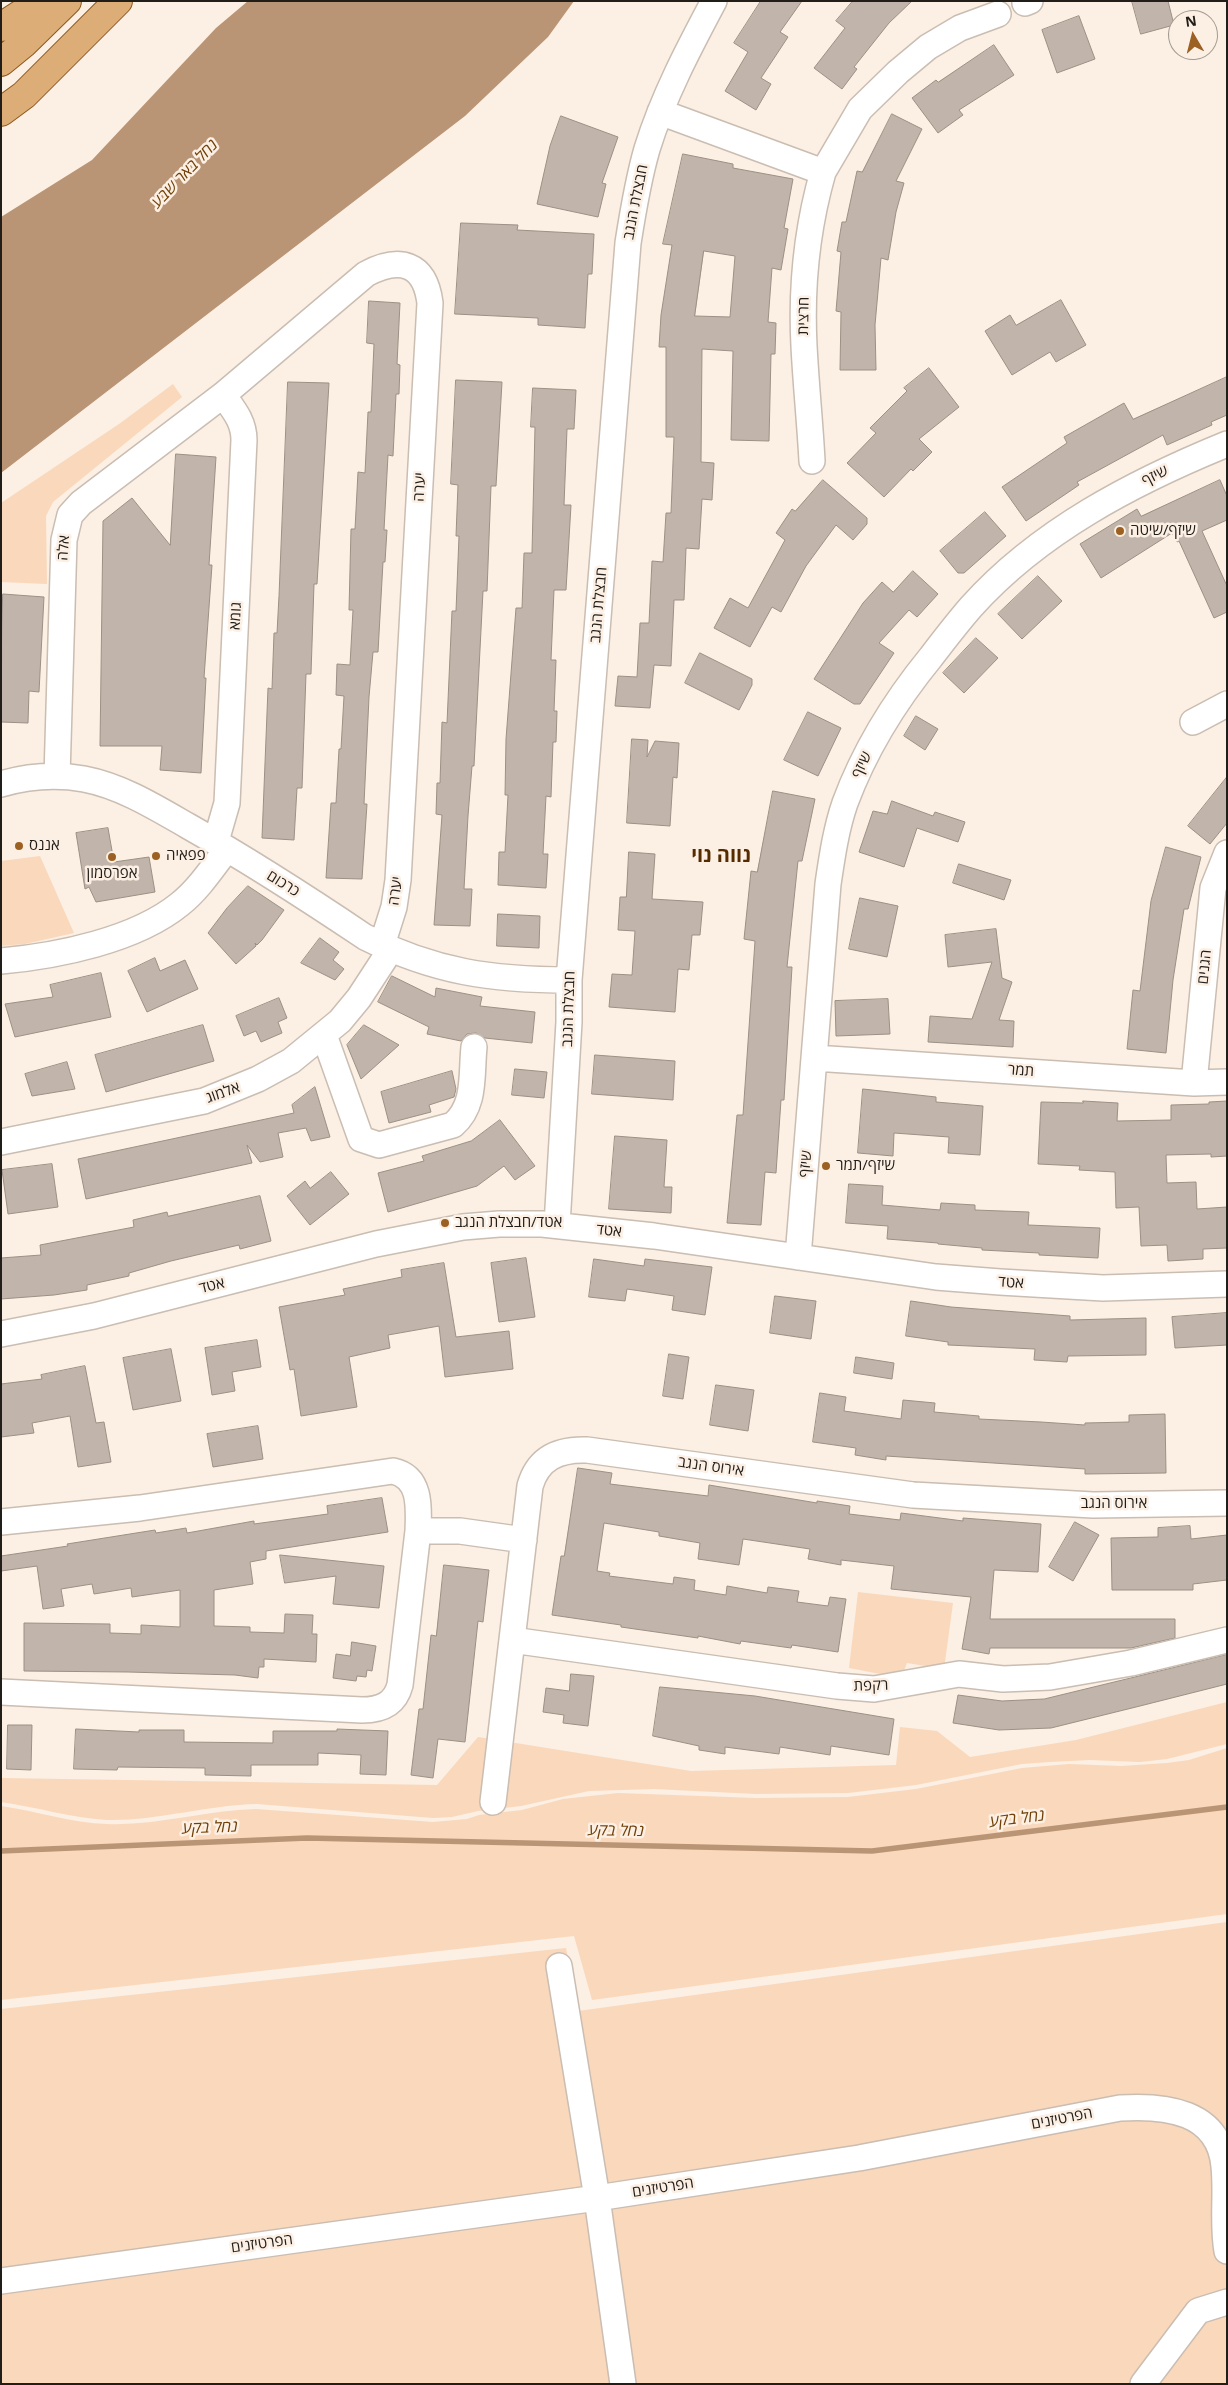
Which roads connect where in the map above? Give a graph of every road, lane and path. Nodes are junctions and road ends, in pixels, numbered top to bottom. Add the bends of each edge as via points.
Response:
1 (41, 1) edge
2 (67, 1) edge
3 (118, 1) edge
4 (714, 1) edge
5 (998, 14) dead end
6 (1, 27) edge
7 (1, 62) edge
8 (1, 112) edge
9 (660, 112) junction
10 (823, 172) junction
11 (223, 395) junction
12 (1227, 444) edge
13 (812, 461) dead end
14 (1227, 704) edge
15 (1193, 722) dead end
16 (57, 776) junction
17 (1, 784) edge
18 (222, 845) junction
19 (1227, 853) edge
20 (387, 947) junction
21 (1, 961) edge
22 (569, 980) junction
23 (324, 1035) junction
24 (474, 1047) dead end
25 (814, 1058) junction
26 (1227, 1082) edge
27 (1194, 1083) junction
28 (1, 1142) edge
29 (557, 1225) junction
30 (798, 1257) junction
31 (1227, 1284) edge
32 (1, 1334) edge
33 (1227, 1503) edge
34 (1, 1522) edge
35 (418, 1531) junction
36 (524, 1540) junction
37 (512, 1640) junction
38 (1227, 1640) edge
39 (1, 1692) edge
40 (493, 1802) dead end
41 (559, 1966) dead end
42 (597, 2198) junction
43 (1226, 2242) edge
44 (1, 2281) edge
45 (1227, 2302) edge
46 (623, 2384) edge
47 (1142, 2384) edge

1 - 6 main road
2 - 7 main road
3 - 8 main road via 24,95
4 - 9 street, חבצלת הנגב
5 - 10 street, חרצית via 960,28 928,47 898,72 860,109
9 - 10 street
9 - 22 street, חבצלת הנגב via 636,191 628,243
10 - 13 street, חרצית via 814,201 804,290 804,345
11 - 16 street, אלה via 70,515 64,540
11 - 18 street, גומא via 241,419 244,440
11 - 20 street, יערה via 366,274 393,264 406,265 418,272 428,287 430,303 398,880
12 - 25 street, שיזף via 1161,472 1105,502 1027,556 972,606 913,680 880,730 844,804 828,884
14 - 15 street
16 - 17 street, כרכום
16 - 18 street, כרכום via 86,780 127,794
18 - 20 street, כרכום via 365,937
18 - 21 street via 181,903 160,918 80,947
19 - 27 street, הגנים via 1213,888
20 - 22 street, כרכום via 422,961 490,977
20 - 23 street, אלמוג via 359,998
22 - 29 street, חבצלת הנגב
23 - 24 street via 361,1139 379,1144 452,1125 461,1118 468,1108
23 - 28 street, אלמוג via 290,1061 258,1079 204,1101
25 - 27 street, תמר
25 - 30 street, שיזף
26 - 27 street, תמר
29 - 30 street, אטד
29 - 32 street, אטד via 499,1224 423,1234 94,1316
30 - 31 street, אטד via 936,1277 1033,1285 1143,1288
33 - 36 street, אירוס הנגב via 1093,1506 913,1495 576,1449 551,1456 535,1472 530,1486
34 - 35 street via 140,1508 392,1471 406,1476 414,1488
35 - 36 street via 460,1531
35 - 39 street via 400,1685 396,1696 384,1706 362,1710
36 - 37 street, אירוס הנגב
37 - 38 street, רקפת via 866,1689 959,1674 1003,1679 1065,1675
37 - 40 street, אירוס הנגב
41 - 42 street
42 - 43 street, הפרטיזנים via 859,2158 1143,2106 1168,2108 1191,2115 1207,2128 1218,2145 1224,2165
42 - 44 street, הפרטיזנים
42 - 46 street
45 - 47 street via 1198,2312

